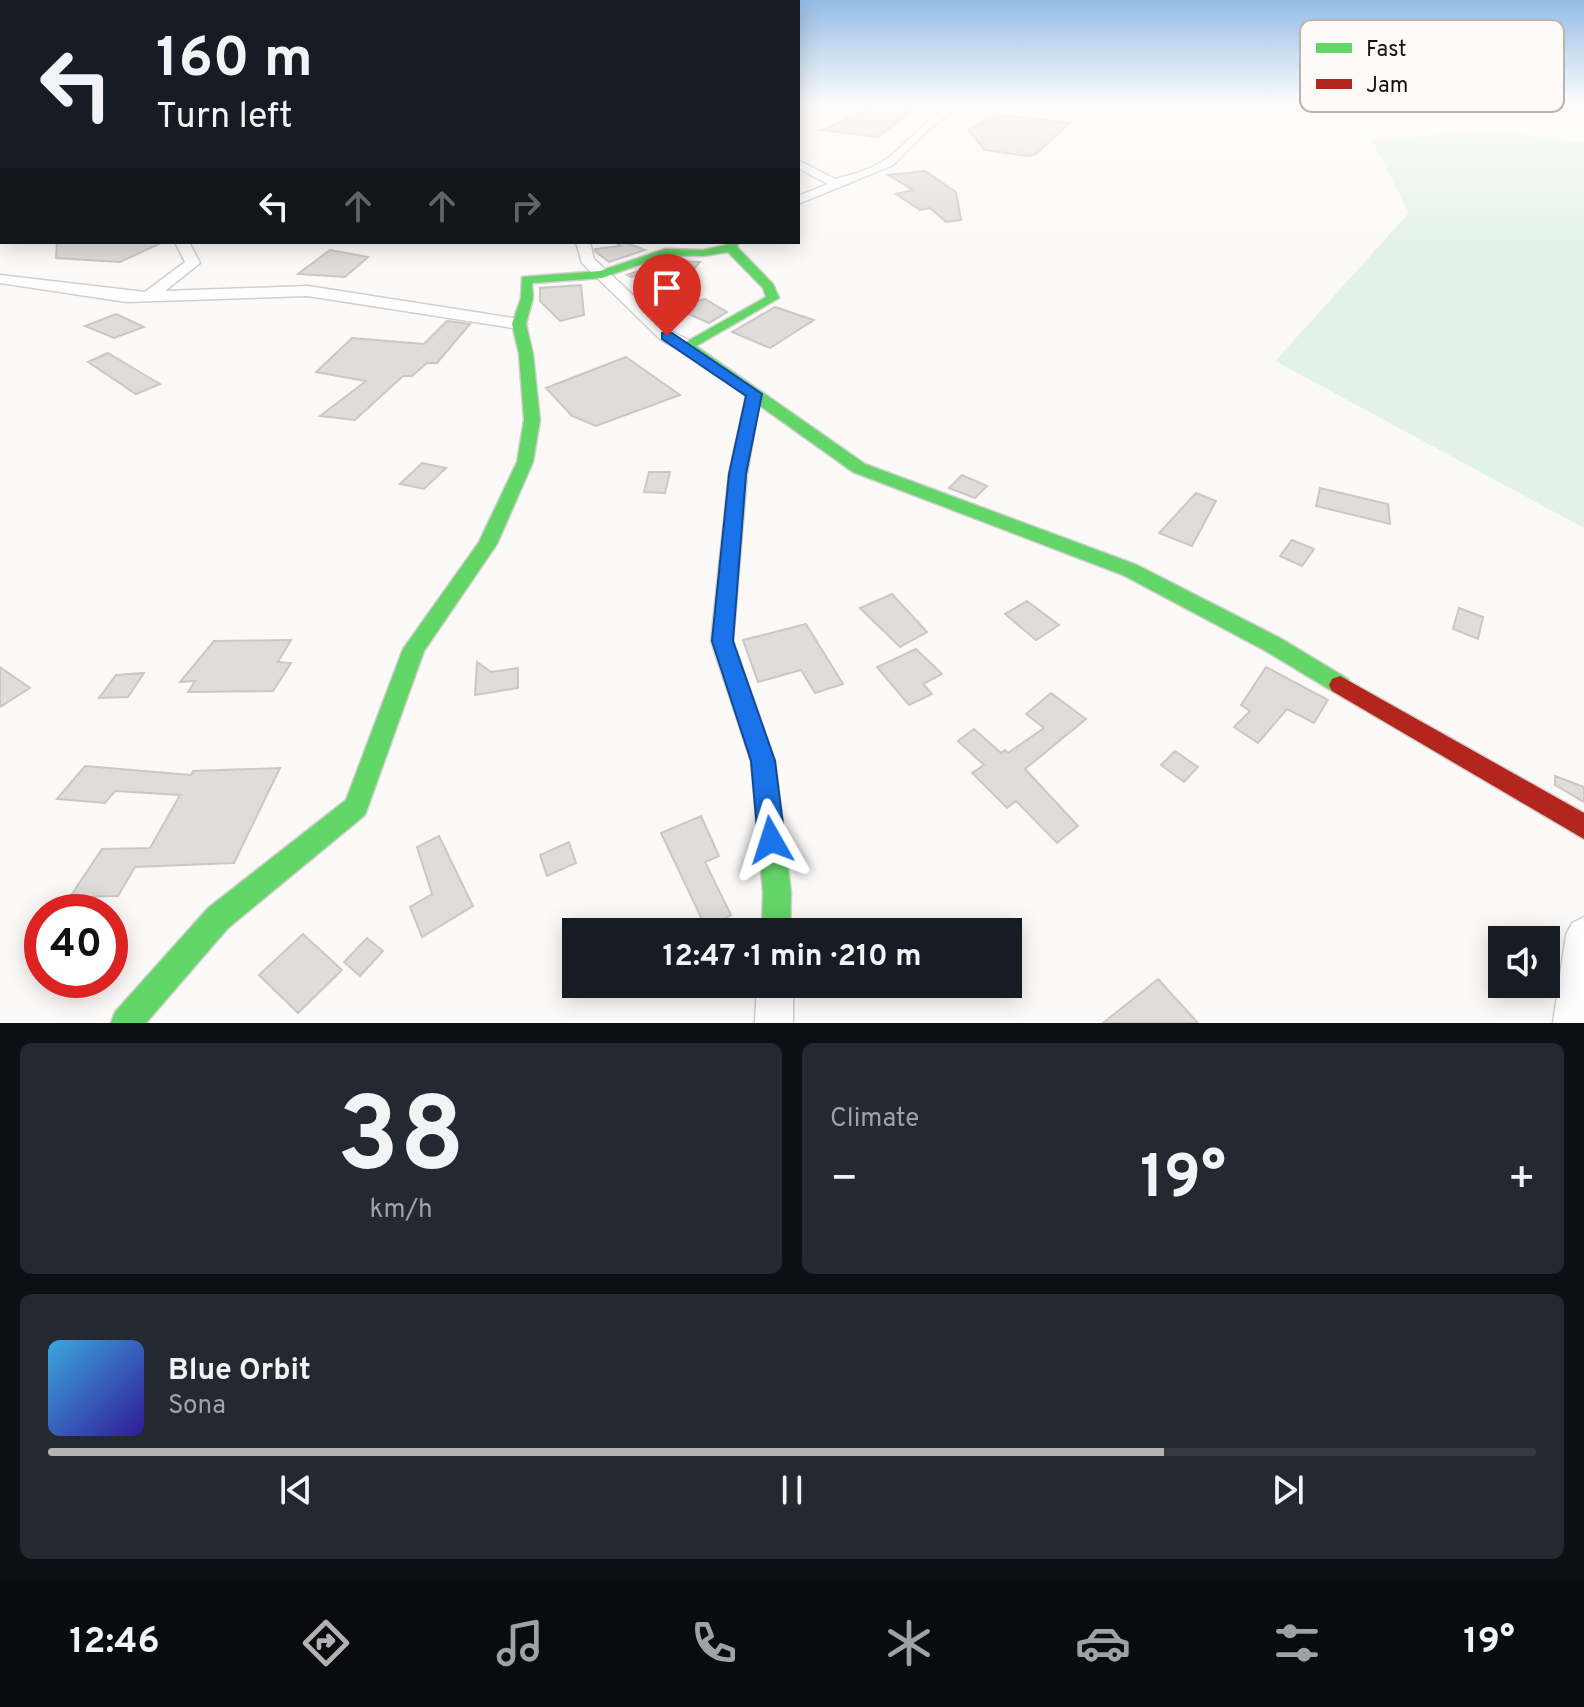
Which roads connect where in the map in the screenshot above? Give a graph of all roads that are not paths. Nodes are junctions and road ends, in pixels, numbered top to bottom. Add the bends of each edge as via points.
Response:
1 (898, 153) edge
2 (800, 164) edge
3 (834, 183) junction
4 (800, 200) edge
5 (183, 244) edge
6 (583, 244) edge
7 (732, 245) edge
8 (602, 274) junction
9 (0, 279) edge
10 (149, 296) junction
11 (519, 324) junction
12 (686, 346) junction
13 (754, 394) junction
14 (1584, 827) edge
15 (776, 918) edge
16 (1584, 935) edge
17 (775, 998) edge
18 (126, 1023) edge
19 (774, 1023) edge
20 (1572, 1023) edge

1 - 3 street
2 - 3 street
3 - 4 street
5 - 10 street via 193,263
6 - 8 street via 587,260
7 - 8 street via 703,253 665,252
7 - 12 street via 773,298
8 - 11 street via 526,280
8 - 12 street via 667,336
9 - 10 street
10 - 11 street via 308,291
11 - 18 street via 532,420 525,462 488,544 414,649 356,807 218,918
12 - 13 street
13 - 14 street via 859,468 1130,570 1272,644
13 - 15 street via 738,474 722,641 763,761
16 - 20 street
17 - 19 street

